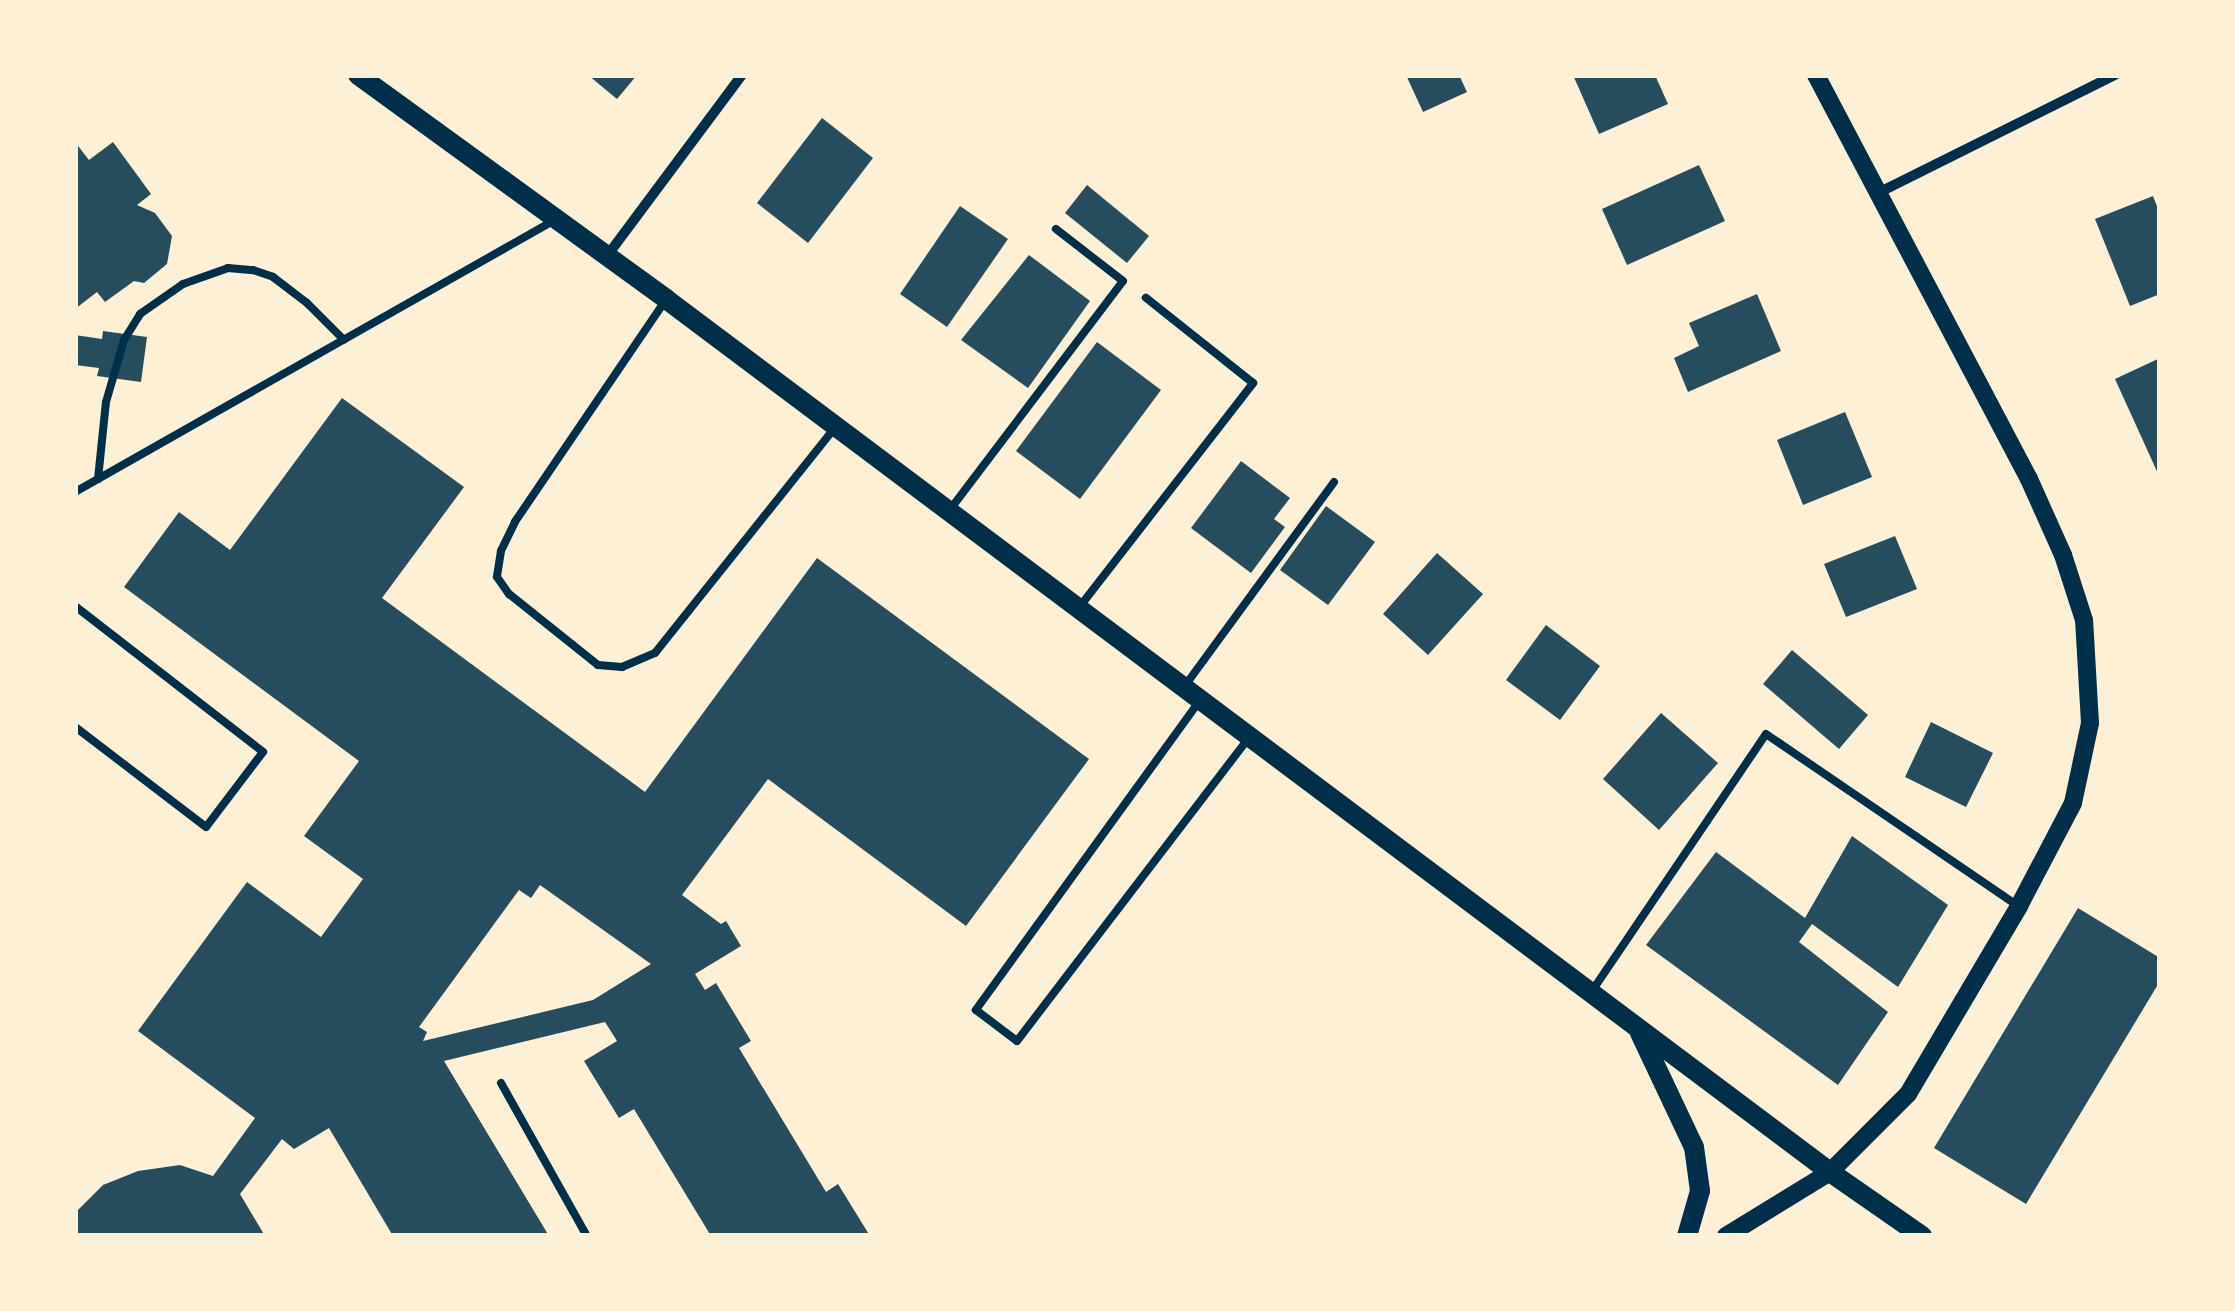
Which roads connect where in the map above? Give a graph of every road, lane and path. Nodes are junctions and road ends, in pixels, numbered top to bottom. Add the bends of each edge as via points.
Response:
1 (358, 75) edge
2 (742, 75) edge
3 (1816, 75) edge
4 (2115, 75) edge
5 (1878, 193) junction
6 (553, 221) junction
7 (1056, 229) dead end
8 (607, 257) junction
9 (1146, 298) dead end
10 (666, 299) junction
11 (344, 340) junction
12 (836, 426) junction
13 (98, 479) junction
14 (1334, 482) dead end
15 (75, 492) edge
16 (949, 511) junction
17 (75, 606) edge
18 (1078, 608) junction
19 (1192, 694) junction
20 (75, 727) edge
21 (1250, 736) junction
22 (2019, 906) junction
23 (1592, 991) junction
24 (1637, 1027) junction
25 (501, 1083) dead end
26 (1830, 1172) junction
27 (587, 1236) edge
28 (1687, 1236) edge
29 (1726, 1236) edge
30 (1922, 1236) edge

1 - 6 main road
2 - 8 street
3 - 5 street
4 - 5 street
5 - 22 street via 2029,480 2084,620 2090,723 2082,766 2073,803
6 - 8 main road
6 - 11 lane
7 - 16 lane via 1123,281
8 - 10 main road
9 - 18 lane via 1253,383
10 - 12 main road
10 - 12 lane via 501,552 497,576 508,594 598,665 622,667 655,652
11 - 13 lane
11 - 13 lane via 307,303 253,270 228,268 183,284 140,314 124,340 106,402
12 - 16 main road
13 - 15 lane
14 - 19 lane
16 - 18 main road
17 - 20 lane via 263,752 206,827
18 - 19 main road
19 - 21 main road
19 - 21 lane via 976,1010 1018,1042
21 - 23 main road
22 - 23 lane via 1766,734
22 - 26 street via 1908,1094
23 - 24 main road
24 - 26 main road
24 - 28 main road via 1694,1146 1700,1191
25 - 27 lane
26 - 29 street
26 - 30 main road

